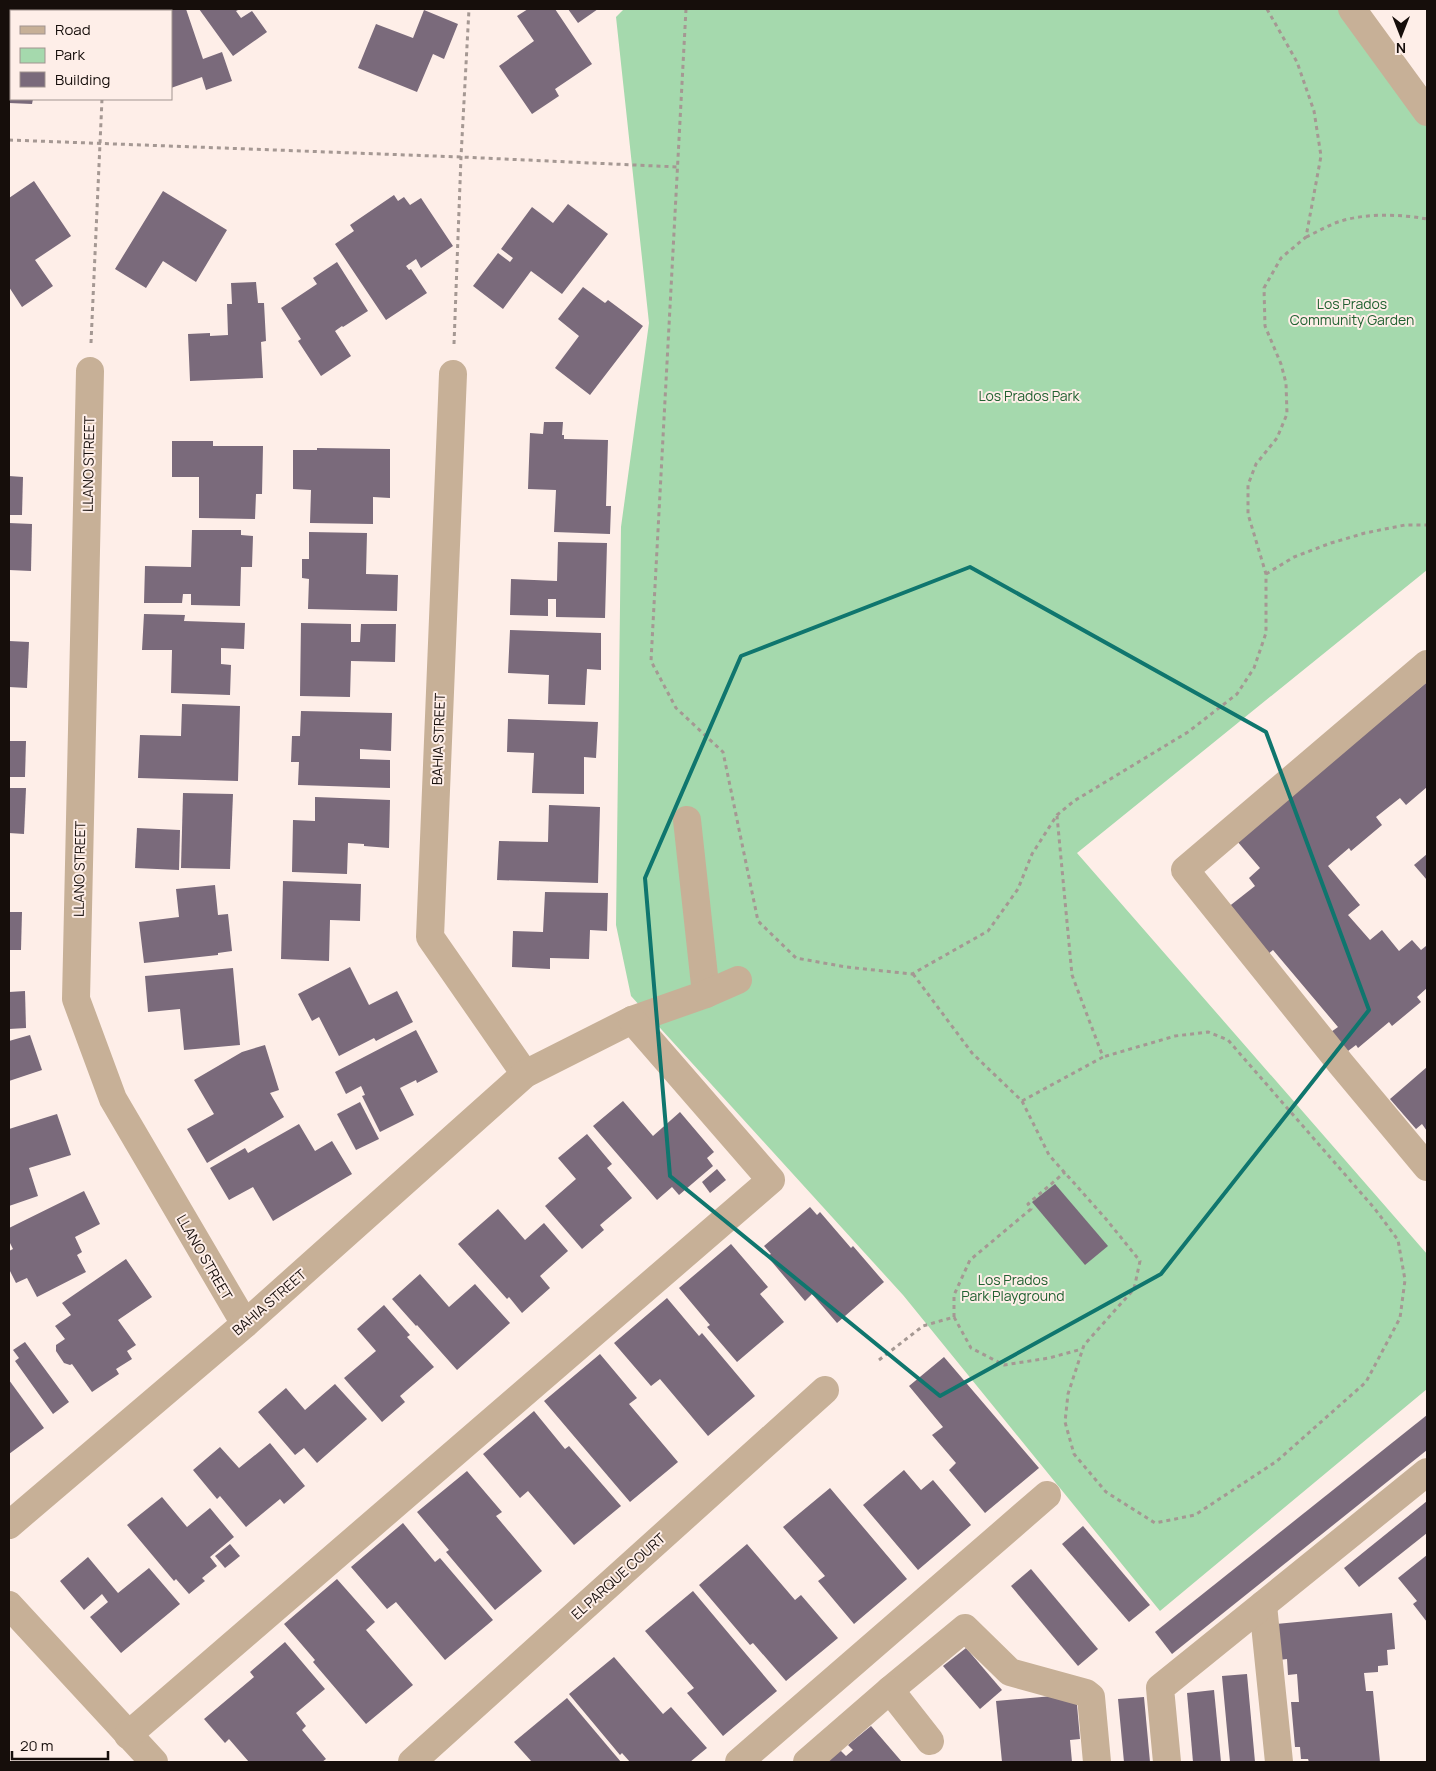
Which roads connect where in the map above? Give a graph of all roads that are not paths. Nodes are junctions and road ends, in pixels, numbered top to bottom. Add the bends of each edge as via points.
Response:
1 (1352, 9) edge
2 (1427, 112) edge
3 (90, 371) road end
4 (453, 374) road end
5 (1427, 664) edge
6 (687, 820) dead end
7 (738, 980) dead end
8 (706, 994) junction
9 (632, 1020) junction
10 (525, 1074) junction
11 (1427, 1167) edge
12 (244, 1324) junction
13 (825, 1390) dead end
14 (1427, 1472) edge
15 (1047, 1495) dead end
16 (9, 1525) edge
17 (9, 1605) edge
18 (1263, 1605) junction
19 (890, 1690) junction
20 (128, 1736) junction
21 (930, 1741) dead end
22 (154, 1762) edge
23 (412, 1762) edge
24 (740, 1762) edge
25 (806, 1762) edge
26 (1097, 1762) edge
27 (1167, 1762) edge
28 (1279, 1762) edge

1 - 2 street
3 - 12 street, LLANO STREET via 76,999 113,1099
4 - 10 street, BAHIA STREET via 430,937
5 - 11 street via 1185,870
6 - 8 street
7 - 8 street, BAHIA STREET
8 - 9 street, BAHIA STREET
9 - 10 street, BAHIA STREET
9 - 20 street via 771,1180
10 - 12 street, BAHIA STREET
12 - 16 street, BAHIA STREET
13 - 23 street, EL PARQUE COURT
14 - 18 street
15 - 24 street
17 - 20 street
18 - 27 street via 1160,1688
18 - 28 street
19 - 21 street
19 - 25 street
19 - 26 street via 965,1628 1010,1672 1091,1697
20 - 22 street

